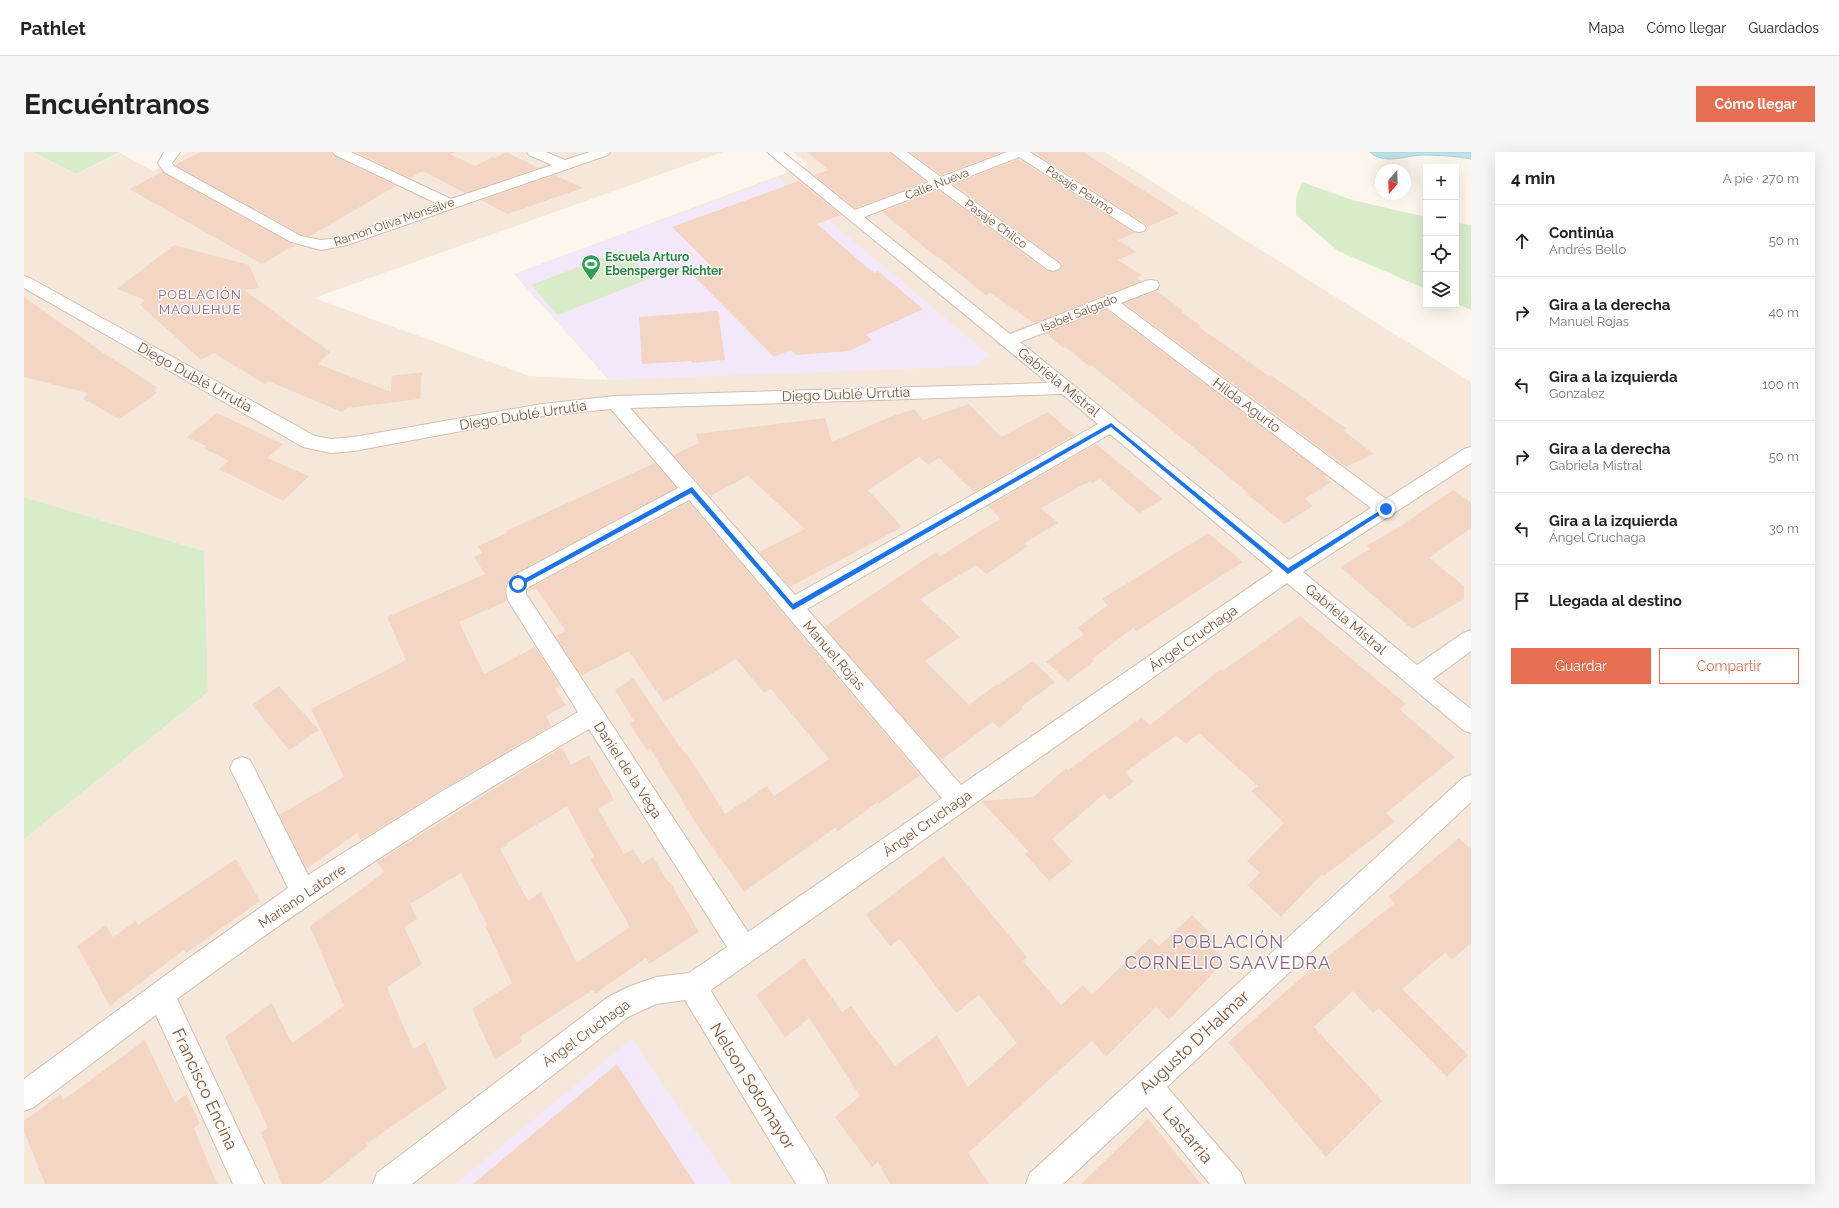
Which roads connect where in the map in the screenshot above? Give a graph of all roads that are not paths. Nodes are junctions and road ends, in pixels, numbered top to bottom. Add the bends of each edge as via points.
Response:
1 (172, 152) edge
2 (340, 152) edge
3 (534, 152) edge
4 (603, 152) edge
5 (774, 152) edge
6 (898, 152) edge
7 (1021, 152) edge
8 (564, 165) junction
9 (939, 183) junction
10 (449, 204) junction
11 (853, 216) junction
12 (1139, 228) dead end
13 (1053, 266) dead end
14 (24, 282) edge
15 (1151, 285) dead end
16 (1108, 301) junction
17 (1008, 341) junction
18 (1066, 388) junction
19 (615, 402) junction
20 (1111, 425) junction
21 (1471, 454) edge
22 (692, 490) junction
23 (1386, 509) junction
24 (1288, 571) junction
25 (793, 607) junction
26 (1471, 639) edge
27 (1417, 678) junction
28 (593, 715) junction
29 (1471, 723) edge
30 (242, 768) dead end
31 (1471, 786) edge
32 (959, 800) junction
33 (304, 893) junction
34 (744, 950) junction
35 (698, 987) junction
36 (161, 995) junction
37 (1147, 1086) junction
38 (24, 1097) edge
39 (249, 1184) edge
40 (388, 1184) edge
41 (813, 1184) edge
42 (1041, 1184) edge
43 (1230, 1184) edge

1 - 10 street, Ramon Oliva Monsalve via 165,164 169,169 296,239 308,243 342,242
2 - 10 street
3 - 8 street
4 - 8 street, Ramon Oliva Monsalve
5 - 11 street, Gabriela Mistral
6 - 9 street, Pasaje Chilco
7 - 9 street, Calle Nueva
7 - 12 street, Pasaje Peumo
8 - 10 street, Ramon Oliva Monsalve
9 - 11 street, Calle Nueva
9 - 13 street, Pasaje Chilco
11 - 17 street, Gabriela Mistral
14 - 19 street, Diego Dublé Urrutia via 310,442 331,446 354,444 542,410
15 - 16 street, Isabel Salgado
16 - 17 street, Isabel Salgado
16 - 23 street, Hilda Agurto
17 - 18 street, Gabriela Mistral
18 - 19 street, Diego Dublé Urrutia
18 - 20 street, Gabriela Mistral
19 - 22 street, Manuel Rojas
20 - 24 street, Gabriela Mistral
20 - 25 street
21 - 23 street, Ángel Cruchaga
22 - 25 street, Manuel Rojas
22 - 28 street, Daniel de la Vega via 522,581 516,588 516,596
23 - 24 street, Ángel Cruchaga
24 - 27 street, Gabriela Mistral
24 - 32 street, Ángel Cruchaga
25 - 32 street, Manuel Rojas
26 - 27 street
27 - 29 street, Gabriela Mistral
28 - 33 street, Mariano Latorre via 453,797
28 - 34 street, Daniel de la Vega
30 - 33 street
31 - 37 street, Augusto D'Halmar
32 - 34 street, Ángel Cruchaga
33 - 36 street, Mariano Latorre
34 - 35 street, Ángel Cruchaga via 700,981
35 - 40 street, Ángel Cruchaga via 674,986 656,990 637,996 618,1007
35 - 41 street, Nelson Sotomayor via 699,998
36 - 38 street, Mariano Latorre
36 - 39 street, Francisco Encina
37 - 42 street, Augusto D'Halmar
37 - 43 street, Lastarria

